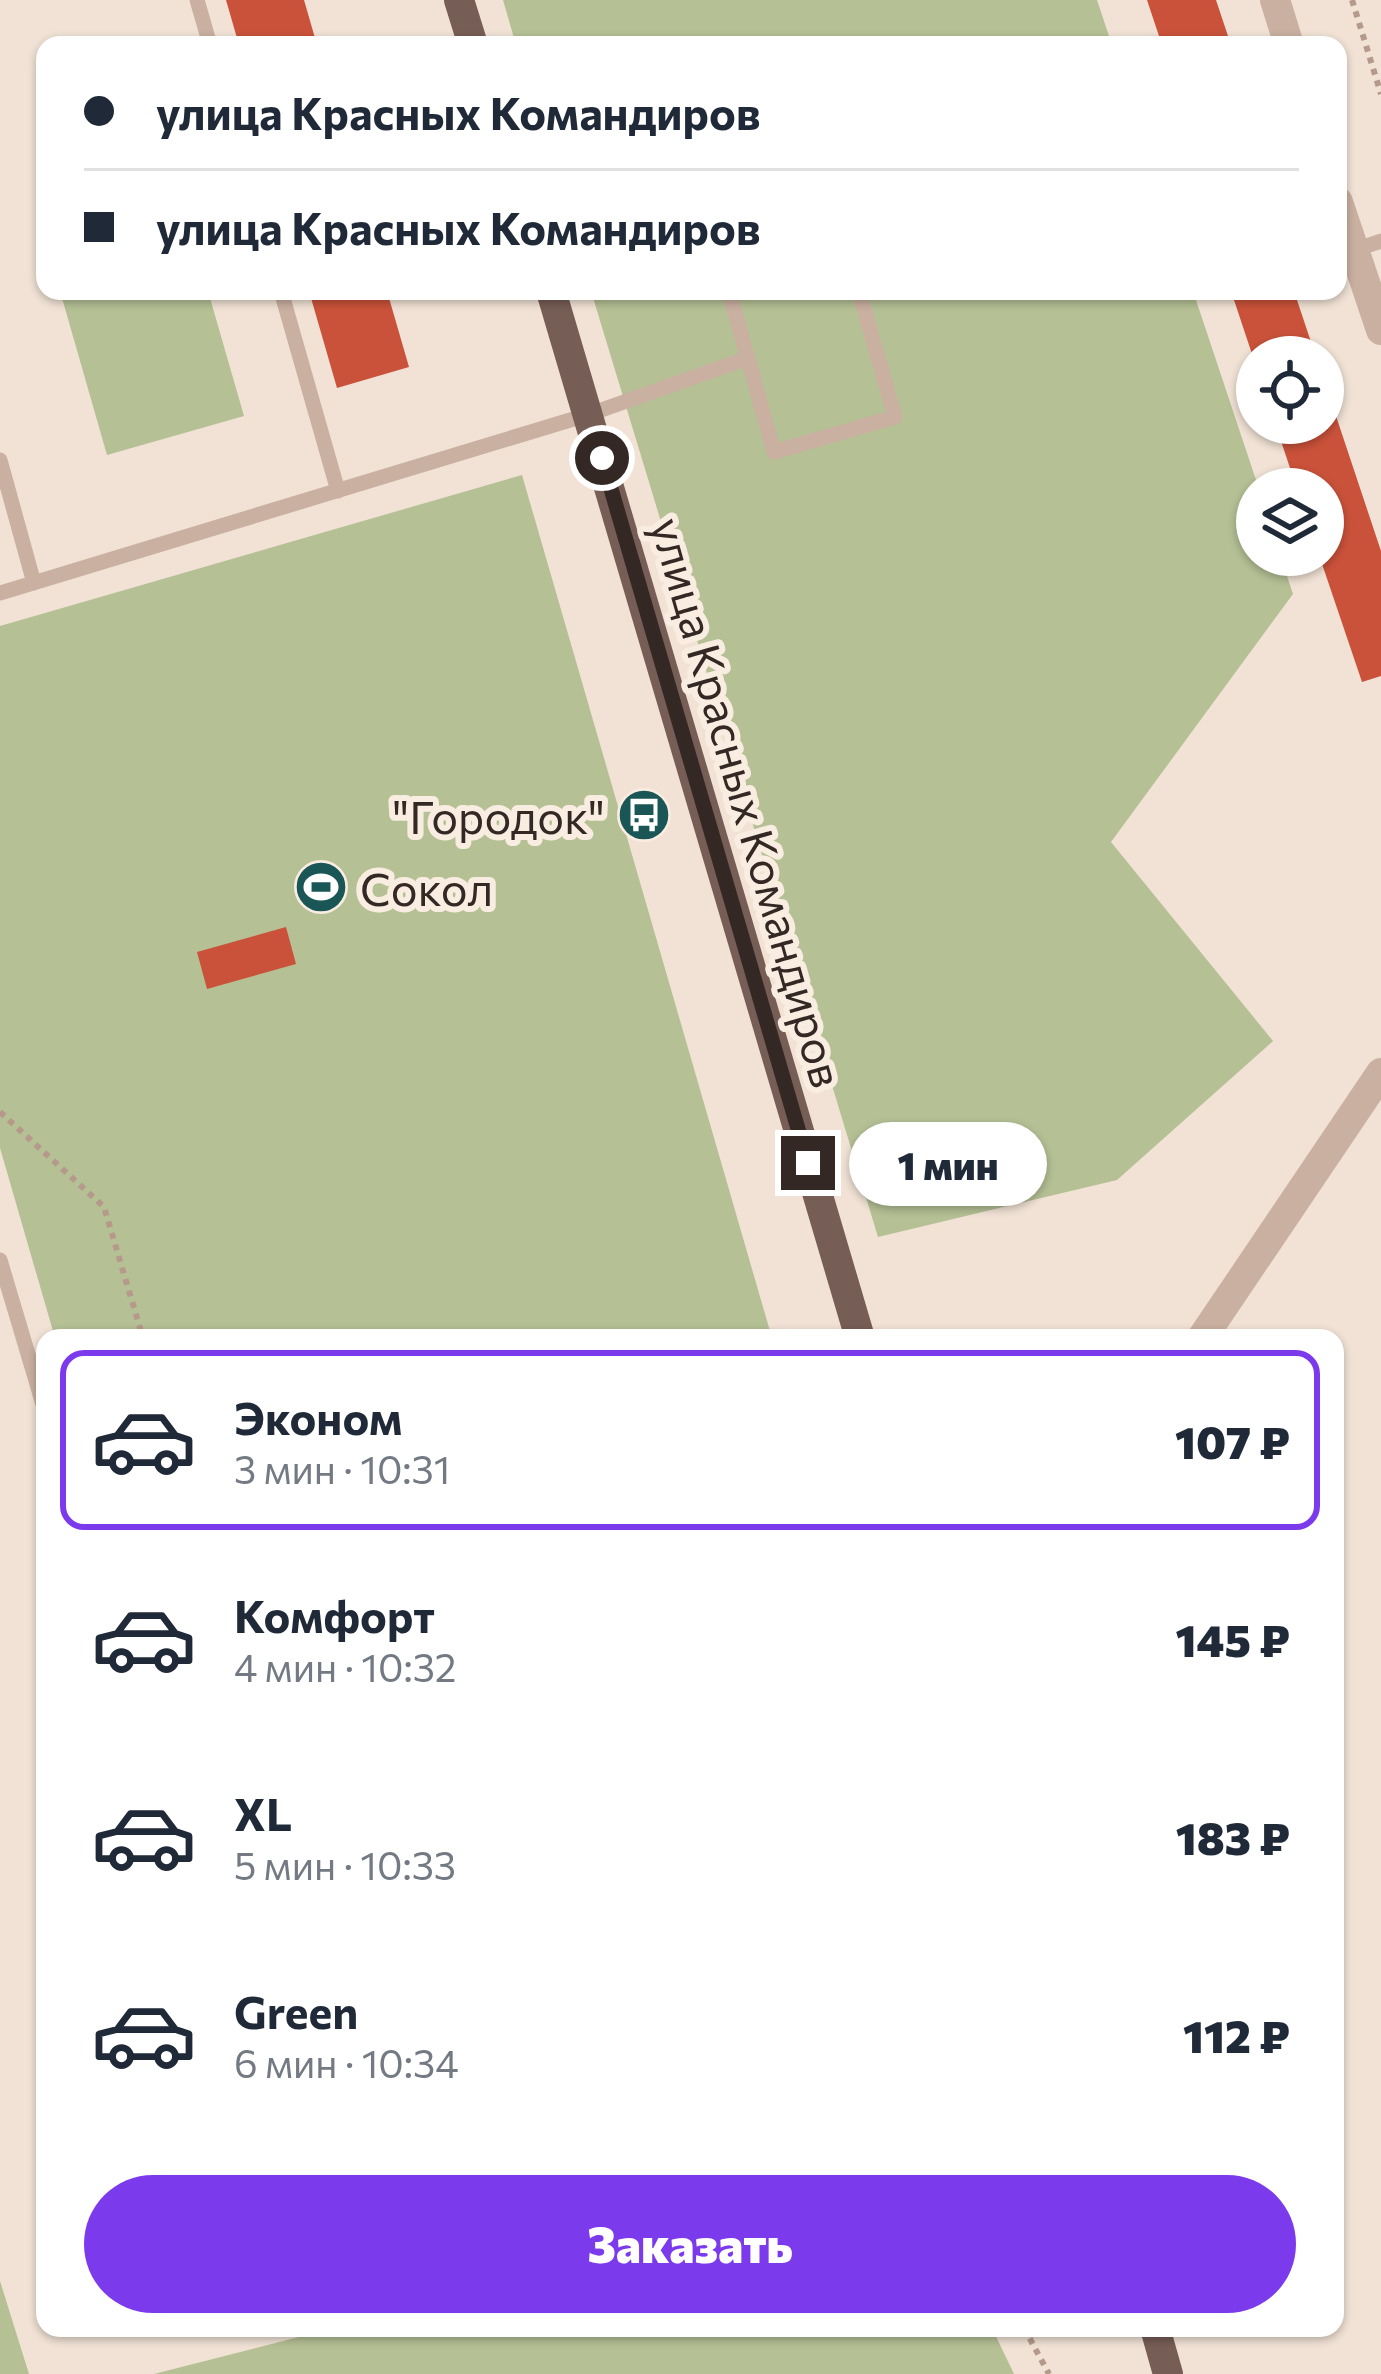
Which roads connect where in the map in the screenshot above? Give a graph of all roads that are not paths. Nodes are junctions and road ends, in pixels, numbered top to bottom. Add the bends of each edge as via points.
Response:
1 (197, 0) edge
2 (459, 0) edge
3 (1274, 0) edge
4 (207, 36) edge
5 (470, 36) edge
6 (1285, 36) edge
7 (1347, 215) edge
8 (1367, 245) edge
9 (284, 300) edge
10 (554, 300) edge
11 (732, 300) edge
12 (862, 300) edge
13 (1381, 330) edge
14 (748, 358) junction
15 (590, 414) junction
16 (0, 460) edge
17 (338, 491) junction
18 (34, 583) junction
19 (0, 593) edge
20 (1381, 1073) edge
21 (0, 1260) edge
22 (857, 1329) edge
23 (1208, 1329) edge
24 (36, 1381) edge
25 (1158, 2337) edge
26 (1168, 2374) edge

1 - 4 lane
2 - 5 main road
3 - 6 street
7 - 8 street
8 - 13 street
9 - 17 lane
10 - 15 main road, улица Красных Командиров
11 - 14 lane
12 - 14 lane via 895,417 774,452
14 - 15 lane
15 - 17 lane
15 - 22 main road, улица Красных Командиров
16 - 18 lane
17 - 18 lane
18 - 19 lane
20 - 23 street
21 - 24 lane
25 - 26 main road

